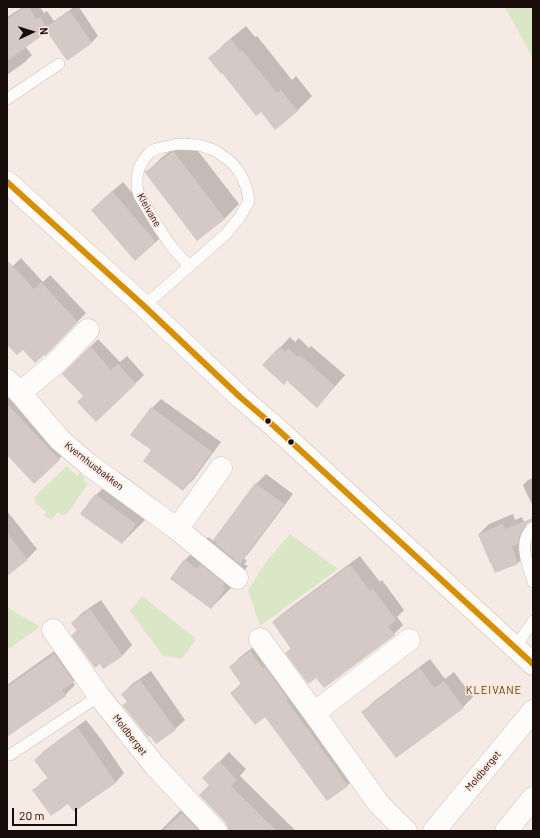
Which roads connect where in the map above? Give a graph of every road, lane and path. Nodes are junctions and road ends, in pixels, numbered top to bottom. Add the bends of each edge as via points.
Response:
1 (59, 64) dead end
2 (7, 99) edge
3 (7, 182) edge
4 (189, 266) junction
5 (144, 306) junction
6 (88, 330) dead end
7 (13, 387) edge
8 (221, 468) dead end
9 (533, 528) edge
10 (177, 529) junction
11 (237, 578) dead end
12 (533, 582) edge
13 (533, 621) edge
14 (54, 630) dead end
15 (260, 639) dead end
16 (409, 640) dead end
17 (515, 648) junction
18 (533, 664) edge
19 (99, 696) junction
20 (533, 711) edge
21 (314, 713) junction
22 (10, 756) dead end
23 (533, 798) edge
24 (216, 831) edge
25 (406, 831) edge
26 (434, 831) edge
27 (506, 831) edge

1 - 2 lane
3 - 5 street
4 - 4 lane, Kleivane via 226,234 249,201 242,177 230,161 214,150 199,145 177,144 150,152 139,168 137,187 157,225
4 - 5 lane, Kleivane
5 - 17 street
6 - 7 street, Kvernhusbakken via 56,363
7 - 10 street, Kvernhusbakken via 60,440 88,464
8 - 10 street
9 - 12 lane via 525,544
10 - 11 street, Kvernhusbakken
13 - 17 lane
14 - 19 street, Moldberget
15 - 21 street
16 - 21 street
17 - 18 street
19 - 22 lane
19 - 24 street, Moldberget via 155,766
20 - 26 street, Moldberget
21 - 25 street via 379,804
23 - 27 street

